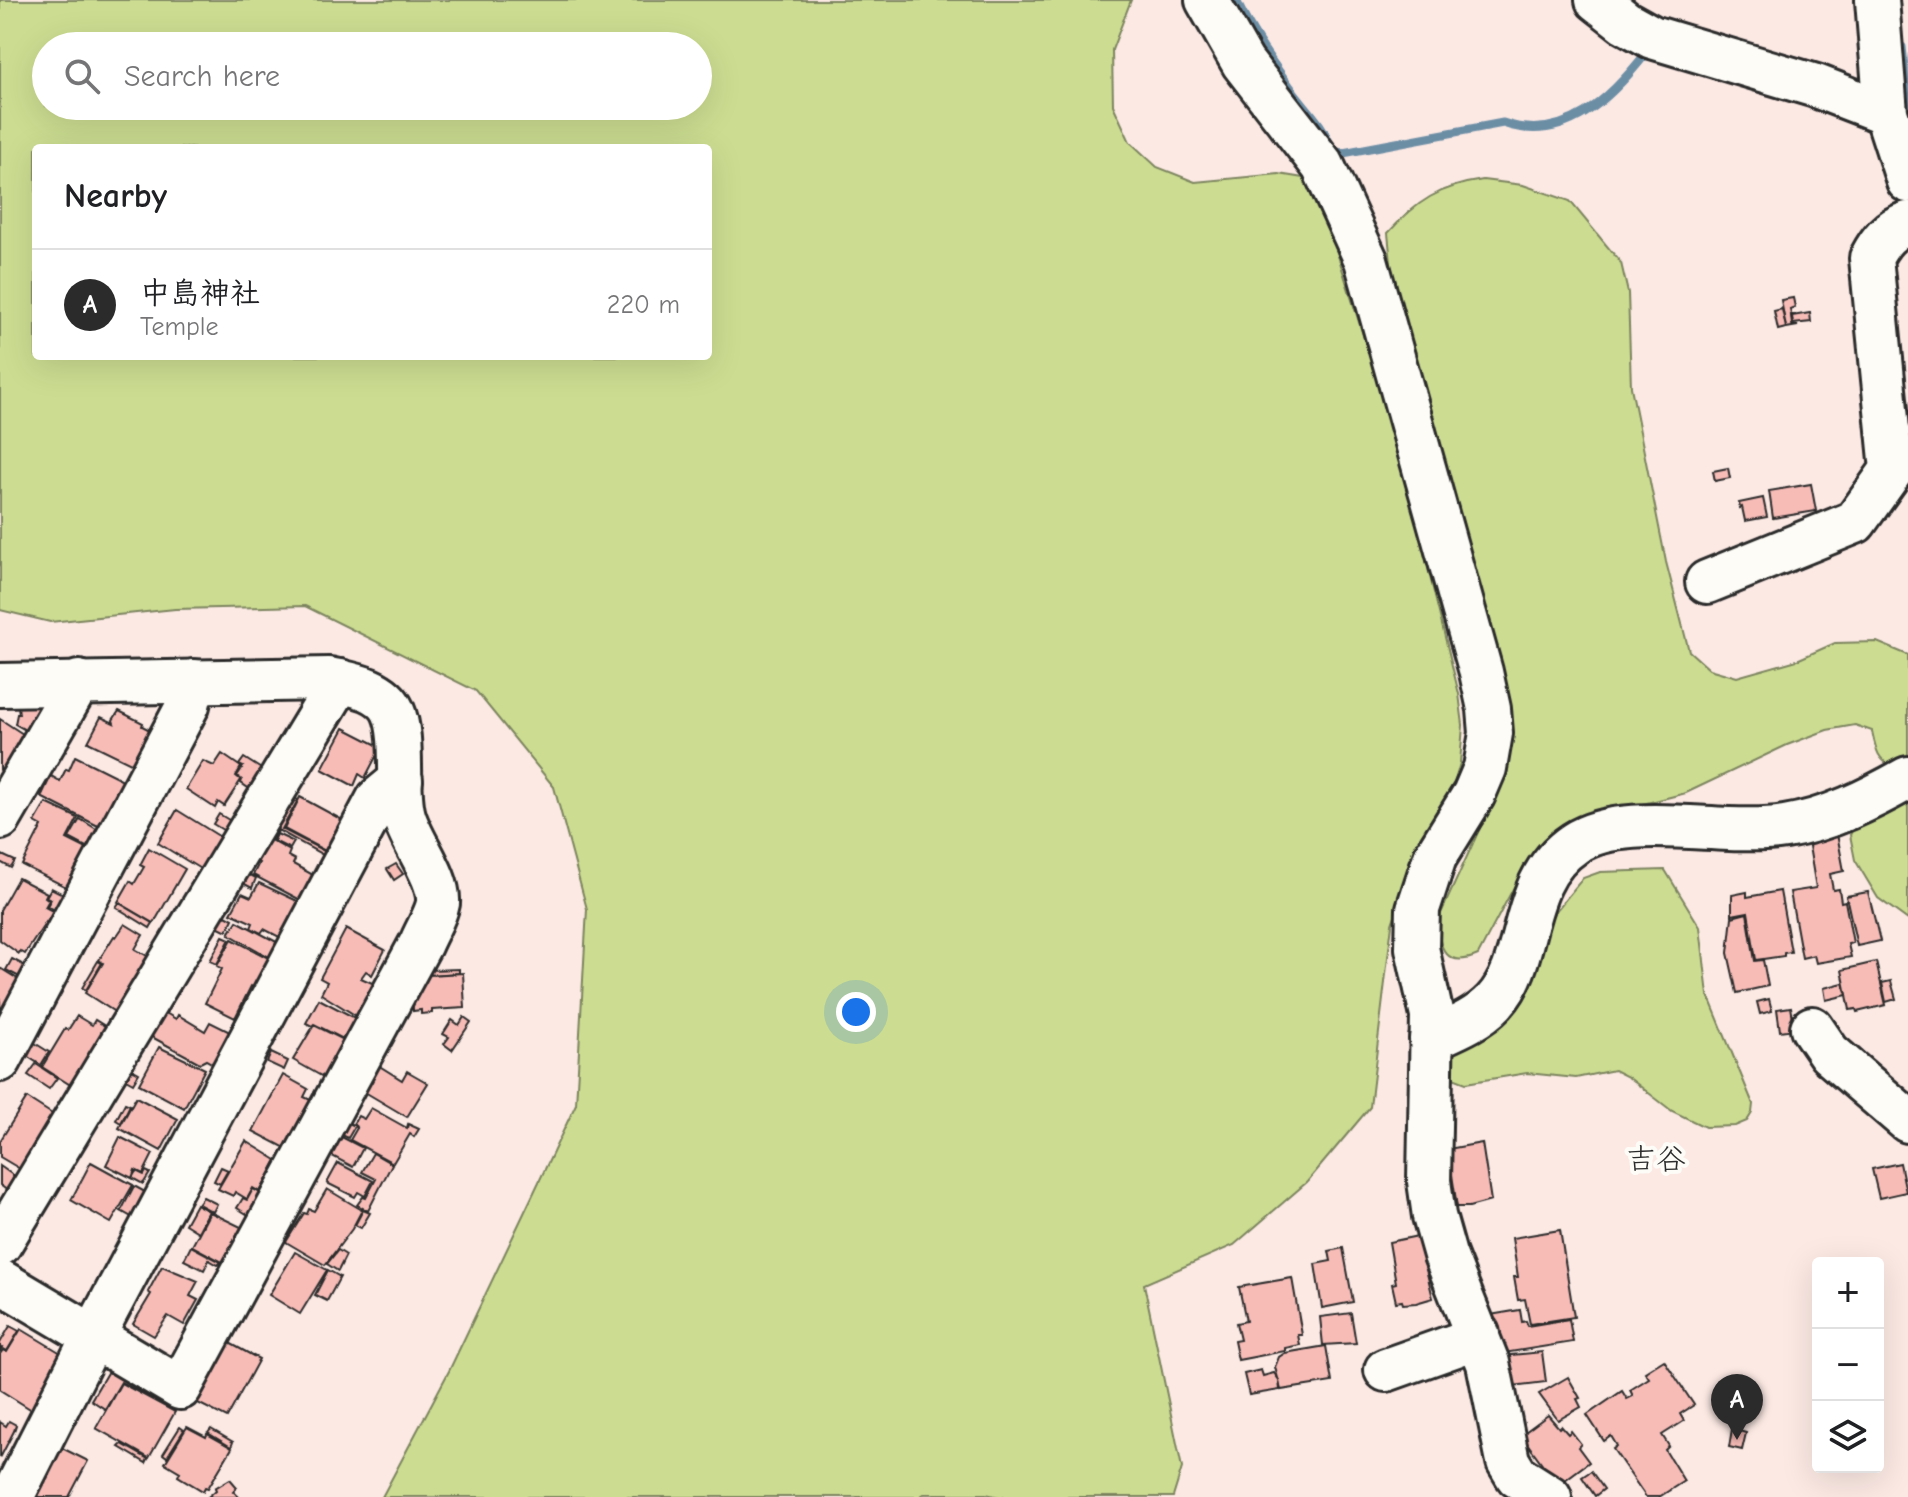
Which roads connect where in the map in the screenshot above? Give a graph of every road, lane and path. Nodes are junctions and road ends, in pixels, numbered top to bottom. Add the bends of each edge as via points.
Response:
1 (1207, 0) edge
2 (1597, 0) edge
3 (1877, 0) edge
4 (1886, 113) junction
5 (1908, 181) edge
6 (1908, 223) edge
7 (1707, 582) dead end
8 (194, 681) junction
9 (340, 681) junction
10 (79, 682) junction
11 (0, 685) edge
12 (1908, 778) edge
13 (401, 780) junction
14 (0, 818) edge
15 (1812, 1028) dead end
16 (1431, 1039) junction
17 (0, 1060) edge
18 (1908, 1121) edge
19 (0, 1244) edge
20 (2, 1287) edge
21 (1478, 1334) junction
22 (94, 1335) junction
23 (1386, 1370) dead end
24 (12, 1497) edge
25 (1550, 1497) edge

1 - 16 street via 1243,63 1323,166 1366,260 1489,709 1485,768 1435,857 1418,909 1417,948 1432,1016
2 - 4 street via 1652,37 1816,86
3 - 4 street
4 - 5 street
6 - 7 street via 1880,240 1871,258 1892,470 1855,522
8 - 9 street
8 - 10 street
8 - 17 street via 188,705
9 - 13 street via 367,688 393,712
9 - 19 street
10 - 11 street
10 - 14 street
12 - 16 street via 1847,809 1782,828 1621,828 1592,833 1553,862 1535,893 1510,975 1496,1000 1477,1017
13 - 22 street via 378,799
13 - 22 street via 403,815 438,903 180,1388
15 - 18 street via 1829,1053
16 - 21 street via 1430,1193 1445,1255
20 - 22 street
21 - 23 street
21 - 25 street via 1508,1461 1517,1476
22 - 24 street

